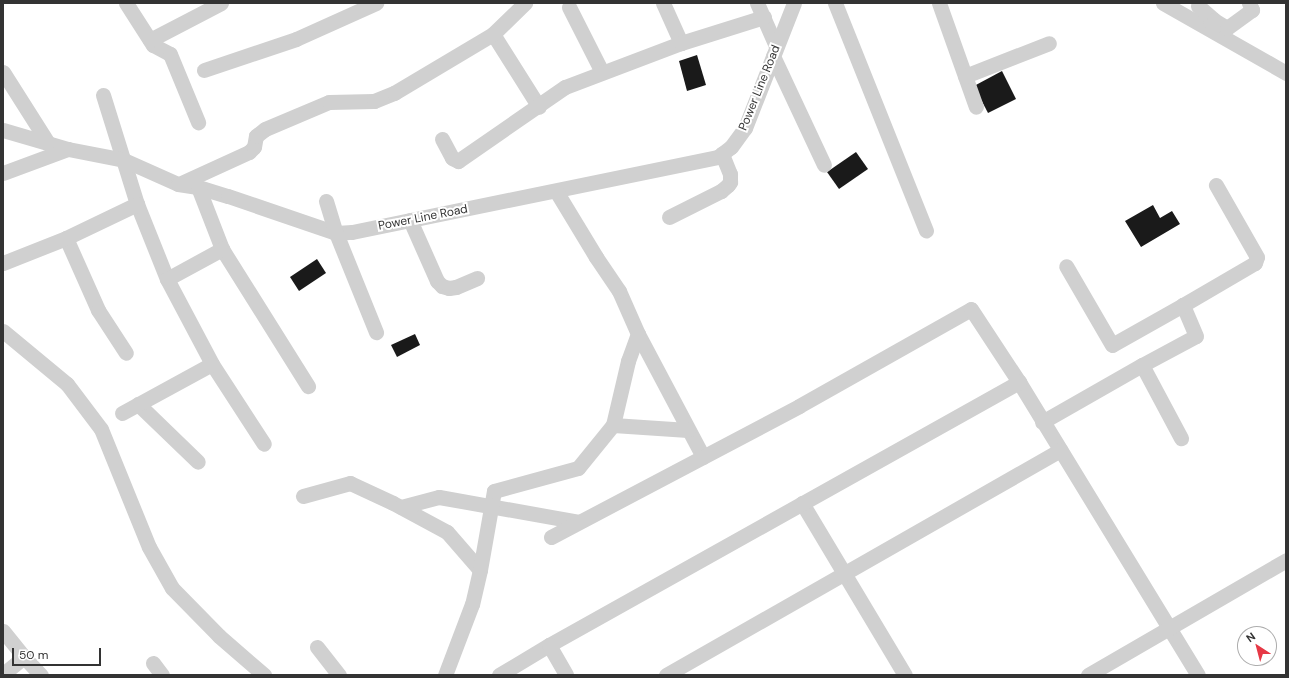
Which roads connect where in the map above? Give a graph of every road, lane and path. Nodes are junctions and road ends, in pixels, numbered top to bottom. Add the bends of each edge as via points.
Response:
1 (126, 3) edge
2 (221, 3) edge
3 (376, 3) edge
4 (525, 3) edge
5 (663, 3) edge
6 (757, 3) edge
7 (794, 3) edge
8 (835, 3) edge
9 (939, 3) edge
10 (1249, 3) edge
11 (1200, 5) edge
12 (569, 7) dead end
13 (1174, 7) edge
14 (764, 17) junction
15 (1209, 23) junction
16 (493, 34) junction
17 (150, 40) junction
18 (681, 43) junction
19 (1048, 43) dead end
20 (774, 51) junction
21 (204, 70) dead end
22 (3, 72) edge
23 (602, 72) junction
24 (1286, 73) edge
25 (965, 76) junction
26 (103, 95) dead end
27 (539, 107) junction
28 (976, 107) dead end
29 (198, 122) dead end
30 (3, 130) edge
31 (442, 139) dead end
32 (48, 143) junction
33 (68, 149) junction
34 (722, 154) junction
35 (124, 160) junction
36 (824, 165) dead end
37 (3, 173) edge
38 (178, 184) junction
39 (1216, 185) dead end
40 (198, 187) junction
41 (556, 191) junction
42 (326, 201) dead end
43 (138, 204) junction
44 (669, 217) dead end
45 (410, 220) junction
46 (926, 231) dead end
47 (336, 233) junction
48 (66, 238) junction
49 (222, 249) junction
50 (3, 263) edge
51 (1066, 266) dead end
52 (477, 278) dead end
53 (167, 279) junction
54 (1182, 305) junction
55 (3, 331) edge
56 (376, 332) dead end
57 (638, 334) junction
58 (126, 353) dead end
59 (212, 364) junction
60 (1142, 365) junction
61 (1018, 382) junction
62 (308, 386) dead end
63 (138, 404) junction
64 (122, 413) dead end
65 (1042, 422) junction
66 (613, 425) junction
67 (688, 430) junction
68 (1181, 438) dead end
69 (264, 444) dead end
70 (1060, 450) junction
71 (703, 457) junction
72 (198, 462) dead end
73 (303, 496) dead end
74 (802, 503) junction
75 (491, 505) junction
76 (401, 507) junction
77 (579, 522) junction
78 (552, 537) dead end
79 (1286, 560) edge
80 (480, 570) junction
81 (844, 573) junction
82 (1169, 628) junction
83 (3, 631) edge
84 (549, 645) junction
85 (317, 647) dead end
86 (24, 657) junction
87 (3, 674) edge
88 (41, 675) edge
89 (264, 675) edge
90 (339, 675) edge
91 (445, 675) edge
92 (498, 675) edge
93 (566, 675) edge
94 (666, 675) edge
95 (905, 675) edge
96 (1088, 675) edge
97 (1198, 675) edge

1 - 17 street
2 - 17 street
3 - 21 street via 296,39
4 - 16 street
5 - 18 street
6 - 14 street
7 - 20 street, Power Line Road
8 - 46 street
9 - 25 street
10 - 15 street via 1252,10 1227,28
11 - 13 street
11 - 15 street
12 - 23 street
13 - 15 street
14 - 18 street
14 - 20 street
15 - 24 street
16 - 27 street
16 - 38 street via 383,98 374,101 329,102 261,131 249,152
17 - 29 street via 152,45 170,54
18 - 23 street
19 - 25 street
20 - 34 street, Power Line Road via 746,128
20 - 36 street
22 - 32 street
23 - 27 street via 565,87
25 - 28 street
26 - 35 street
27 - 31 street via 458,161 452,158
30 - 32 street, Power Line Road
32 - 33 street, Power Line Road
33 - 35 street, Power Line Road
33 - 37 street
34 - 41 street, Power Line Road
34 - 44 street via 730,174 728,185
35 - 38 street, Power Line Road
35 - 43 street
38 - 40 street, Power Line Road
39 - 54 street via 1256,257 1255,263
40 - 47 street, Power Line Road
40 - 49 street
41 - 45 street, Power Line Road
41 - 57 street via 619,291
42 - 47 street
43 - 48 street
43 - 53 street
45 - 47 street, Power Line Road
45 - 52 street via 437,281 442,286 456,287
47 - 56 street
48 - 50 street
48 - 58 street via 98,310
49 - 53 street
49 - 62 street
51 - 54 street via 1112,345
53 - 59 street
54 - 60 street via 1196,336
55 - 89 street via 67,384 101,429 148,547 172,588 219,636
57 - 66 street via 628,361
57 - 67 street
59 - 63 street
59 - 69 street
60 - 65 street
60 - 68 street
61 - 65 street
61 - 71 street via 971,309
61 - 74 street
63 - 64 street
63 - 72 street
65 - 70 street
66 - 67 street
66 - 75 street via 578,468 494,491
67 - 71 street
70 - 81 street
70 - 82 street
71 - 77 street
73 - 76 street via 350,483
74 - 81 street
74 - 84 street
75 - 76 street via 439,497
75 - 77 street
75 - 80 street
76 - 80 street via 447,532
77 - 78 street
79 - 82 street
80 - 91 street via 472,604
81 - 94 street
81 - 95 street
82 - 96 street
82 - 97 street
83 - 86 street
84 - 92 street
84 - 93 street
85 - 90 street
86 - 87 street
86 - 88 street

